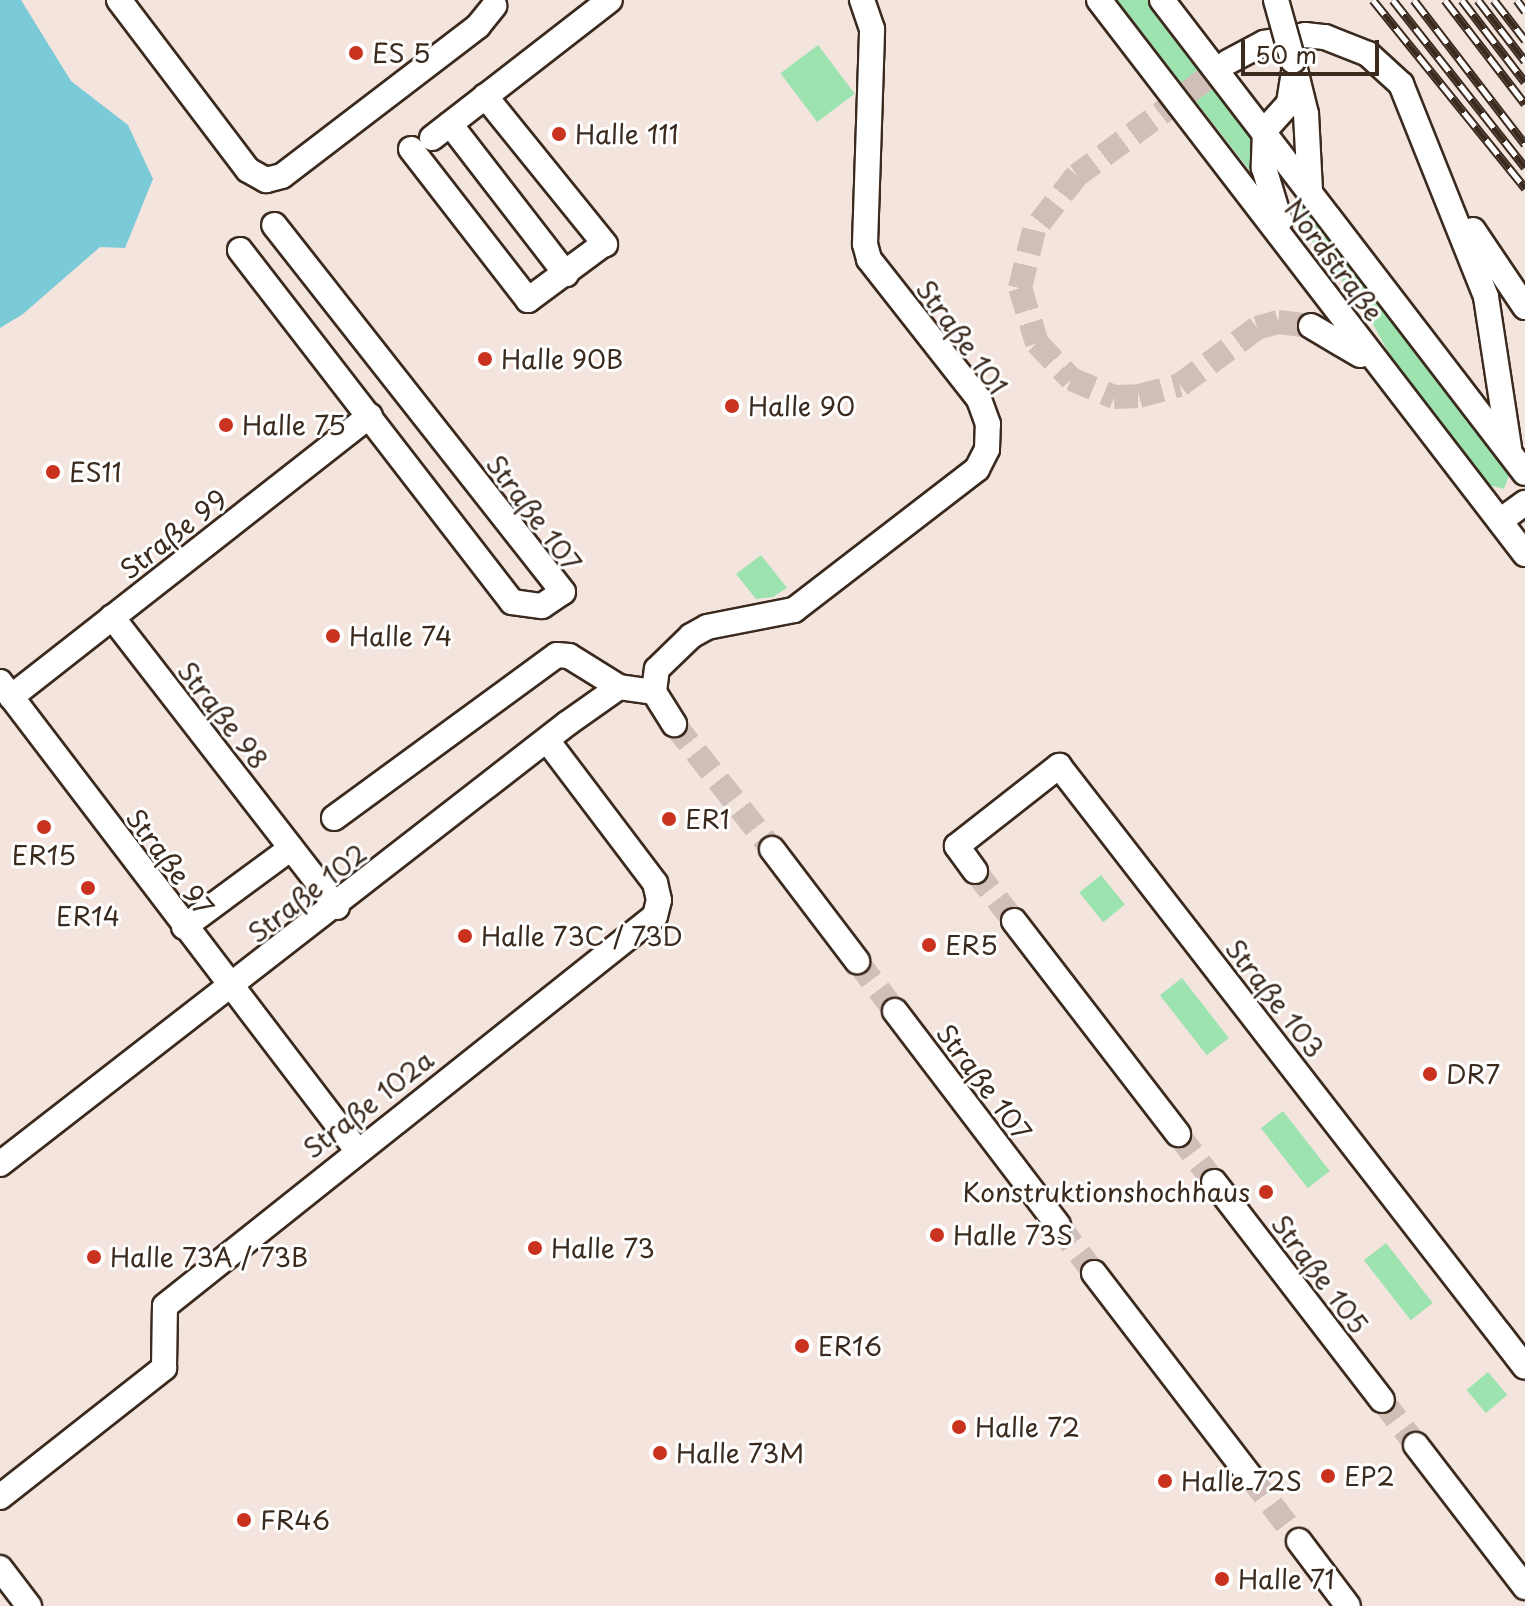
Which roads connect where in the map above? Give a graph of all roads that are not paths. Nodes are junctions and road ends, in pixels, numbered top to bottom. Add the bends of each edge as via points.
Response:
1 (119, 0) edge
2 (610, 0) edge
3 (862, 0) edge
4 (1099, 0) edge
5 (1162, 0) edge
6 (1276, 0) edge
7 (495, 2) edge
8 (1228, 62) tunnel mouth
9 (1294, 64) junction
10 (485, 96) junction
11 (1265, 130) junction
12 (431, 137) junction
13 (1443, 186) junction
14 (1310, 190) junction
15 (274, 225) dead end
16 (240, 250) dead end
17 (1299, 259) junction
18 (566, 274) junction
19 (1525, 307) edge
20 (1311, 326) tunnel mouth
21 (1395, 385) junction
22 (370, 416) junction
23 (1518, 463) edge
24 (1525, 503) edge
25 (1500, 521) junction
26 (1525, 554) edge
27 (112, 617) junction
28 (619, 687) junction
29 (5, 690) edge
30 (654, 692) junction
31 (674, 724) tunnel mouth
32 (547, 740) junction
33 (334, 818) dead end
34 (291, 848) junction
35 (772, 849) tunnel mouth
36 (965, 857) dead end
37 (337, 907) junction
38 (1014, 921) tunnel mouth
39 (184, 927) junction
40 (851, 953) tunnel mouth
41 (229, 988) junction
42 (895, 1011) tunnel mouth
43 (1178, 1134) tunnel mouth
44 (356, 1149) junction
45 (0, 1164) edge
46 (1214, 1182) tunnel mouth
47 (1058, 1225) tunnel mouth
48 (1094, 1273) tunnel mouth
49 (1525, 1367) edge
50 (1382, 1400) tunnel mouth
51 (1416, 1445) tunnel mouth
52 (1250, 1476) tunnel mouth
53 (0, 1497) edge
54 (1299, 1541) tunnel mouth
55 (0, 1568) edge
56 (1525, 1587) edge
57 (29, 1606) edge
58 (1348, 1606) edge

1 - 7 street via 248,170 266,180 282,176 478,26
2 - 10 street
3 - 30 street, Straße 101 via 872,29 865,244 869,259 979,399 988,424 987,449 977,469 938,501 781,616 707,627 657,669
4 - 17 street, Nordstraße
5 - 11 street, Nordstraße
6 - 9 street, bridge
8 - 13 street via 1264,43 1305,35 1347,43 1368,54 1411,100
9 - 11 street via 1289,103
9 - 14 street via 1306,114
10 - 12 street
10 - 18 street via 603,245
11 - 14 street, Nordstraße
11 - 17 street via 1269,197
12 - 18 street
12 - 18 street via 528,300
13 - 19 street
13 - 23 street via 1486,297
14 - 23 street, Nordstraße
15 - 22 street, Straße 107 via 563,592 542,606 512,602
16 - 22 street, Straße 107
17 - 21 street, Nordstraße
20 - 21 street via 1340,339
21 - 25 street, Nordstraße
22 - 27 street, Straße 99
24 - 25 street
25 - 26 street, Nordstraße
27 - 29 street, Straße 99
27 - 34 street, Straße 98
28 - 30 street
28 - 32 street, Straße 102
28 - 33 street, Straße 102 via 569,656 549,660
29 - 39 street, Straße 97
30 - 31 street
32 - 37 street, Straße 102
32 - 44 street, Straße 102a via 655,883 655,916
34 - 37 street, Straße 98
34 - 39 street
35 - 40 street
36 - 49 street, Straße 103 via 1059,766
37 - 41 street, Straße 102
38 - 43 street
39 - 41 street, Straße 97
41 - 44 street, Straße 97
41 - 45 street, Straße 102
42 - 47 street, Straße 107
44 - 53 street, Straße 102a via 165,1306 164,1368
46 - 50 street, Straße 105
48 - 52 street
51 - 56 street
54 - 58 street
55 - 57 street

